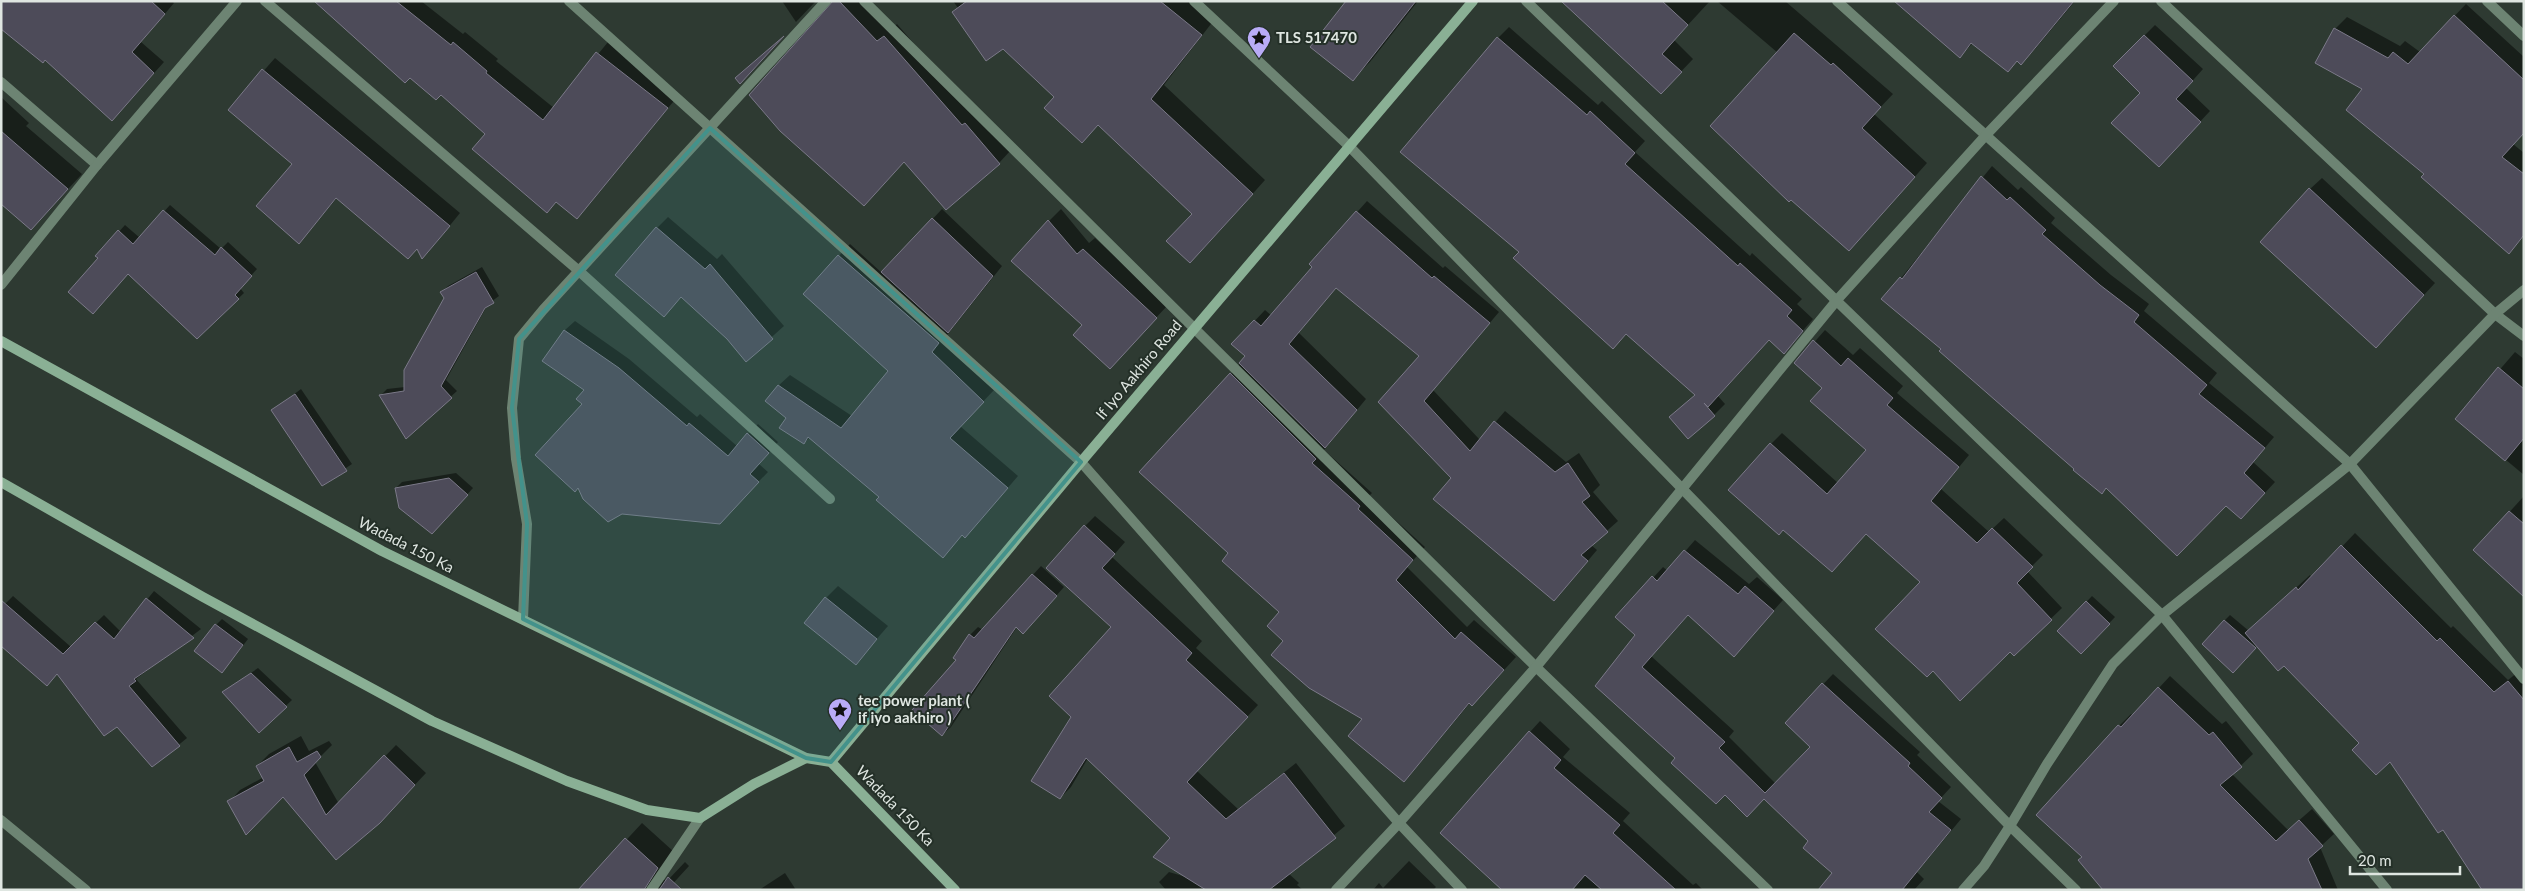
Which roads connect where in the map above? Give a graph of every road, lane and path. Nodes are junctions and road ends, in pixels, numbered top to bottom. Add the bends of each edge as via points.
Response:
1 (237, 1) edge
2 (265, 1) edge
3 (569, 1) edge
4 (826, 1) edge
5 (864, 1) edge
6 (1194, 1) edge
7 (1474, 1) edge
8 (1526, 1) edge
9 (1837, 1) edge
10 (2114, 1) edge
11 (2161, 1) edge
12 (2487, 1) edge
13 (2524, 36) edge
14 (1, 82) edge
15 (710, 128) junction
16 (1986, 134) junction
17 (1350, 146) junction
18 (96, 165) junction
19 (579, 271) junction
20 (1, 285) edge
21 (2524, 290) edge
22 (1837, 300) junction
23 (2495, 314) junction
24 (1194, 328) junction
25 (2524, 336) edge
26 (1, 341) edge
27 (1081, 462) junction
28 (2350, 464) junction
29 (1, 482) edge
30 (1683, 487) junction
31 (830, 499) dead end
32 (2162, 615) junction
33 (523, 619) junction
34 (1536, 667) junction
35 (2524, 679) edge
36 (806, 758) junction
37 (831, 762) junction
38 (700, 818) junction
39 (1, 820) edge
40 (1399, 823) junction
41 (2010, 826) junction
42 (86, 890) edge
43 (651, 890) edge
44 (955, 890) edge
45 (1336, 890) edge
46 (1462, 890) edge
47 (1768, 890) edge
48 (1963, 890) edge
49 (2076, 890) edge
50 (2387, 890) edge

1 - 18 street
2 - 19 street
3 - 15 street
4 - 15 street
5 - 24 street
6 - 17 street
7 - 17 street, If Iyo Aakhiro Road
8 - 22 street
9 - 16 street
10 - 16 street
11 - 23 street
12 - 13 street
14 - 18 street
15 - 19 street
15 - 27 street
16 - 22 street
16 - 28 street
17 - 24 street, If Iyo Aakhiro Road
17 - 30 street
18 - 20 street
19 - 31 street
19 - 33 street via 519,339 512,408 516,459 528,524
21 - 23 street
22 - 30 street
22 - 32 street
23 - 25 street
23 - 28 street
24 - 27 street, If Iyo Aakhiro Road
24 - 34 street
26 - 33 street, Wadada 150 Ka via 382,551
27 - 37 street, If Iyo Aakhiro Road
27 - 40 street
28 - 32 street
28 - 35 street
29 - 38 street via 203,597 432,721 567,781 647,810
30 - 34 street
30 - 41 street
32 - 41 street via 2113,664
32 - 50 street
33 - 36 street, Wadada 150 Ka
34 - 40 street
34 - 47 street
36 - 37 street, Wadada 150 Ka
36 - 38 street via 754,784
37 - 44 street, Wadada 150 Ka
38 - 43 street
39 - 42 street
40 - 45 street
40 - 46 street
41 - 48 street via 1984,866
41 - 49 street

